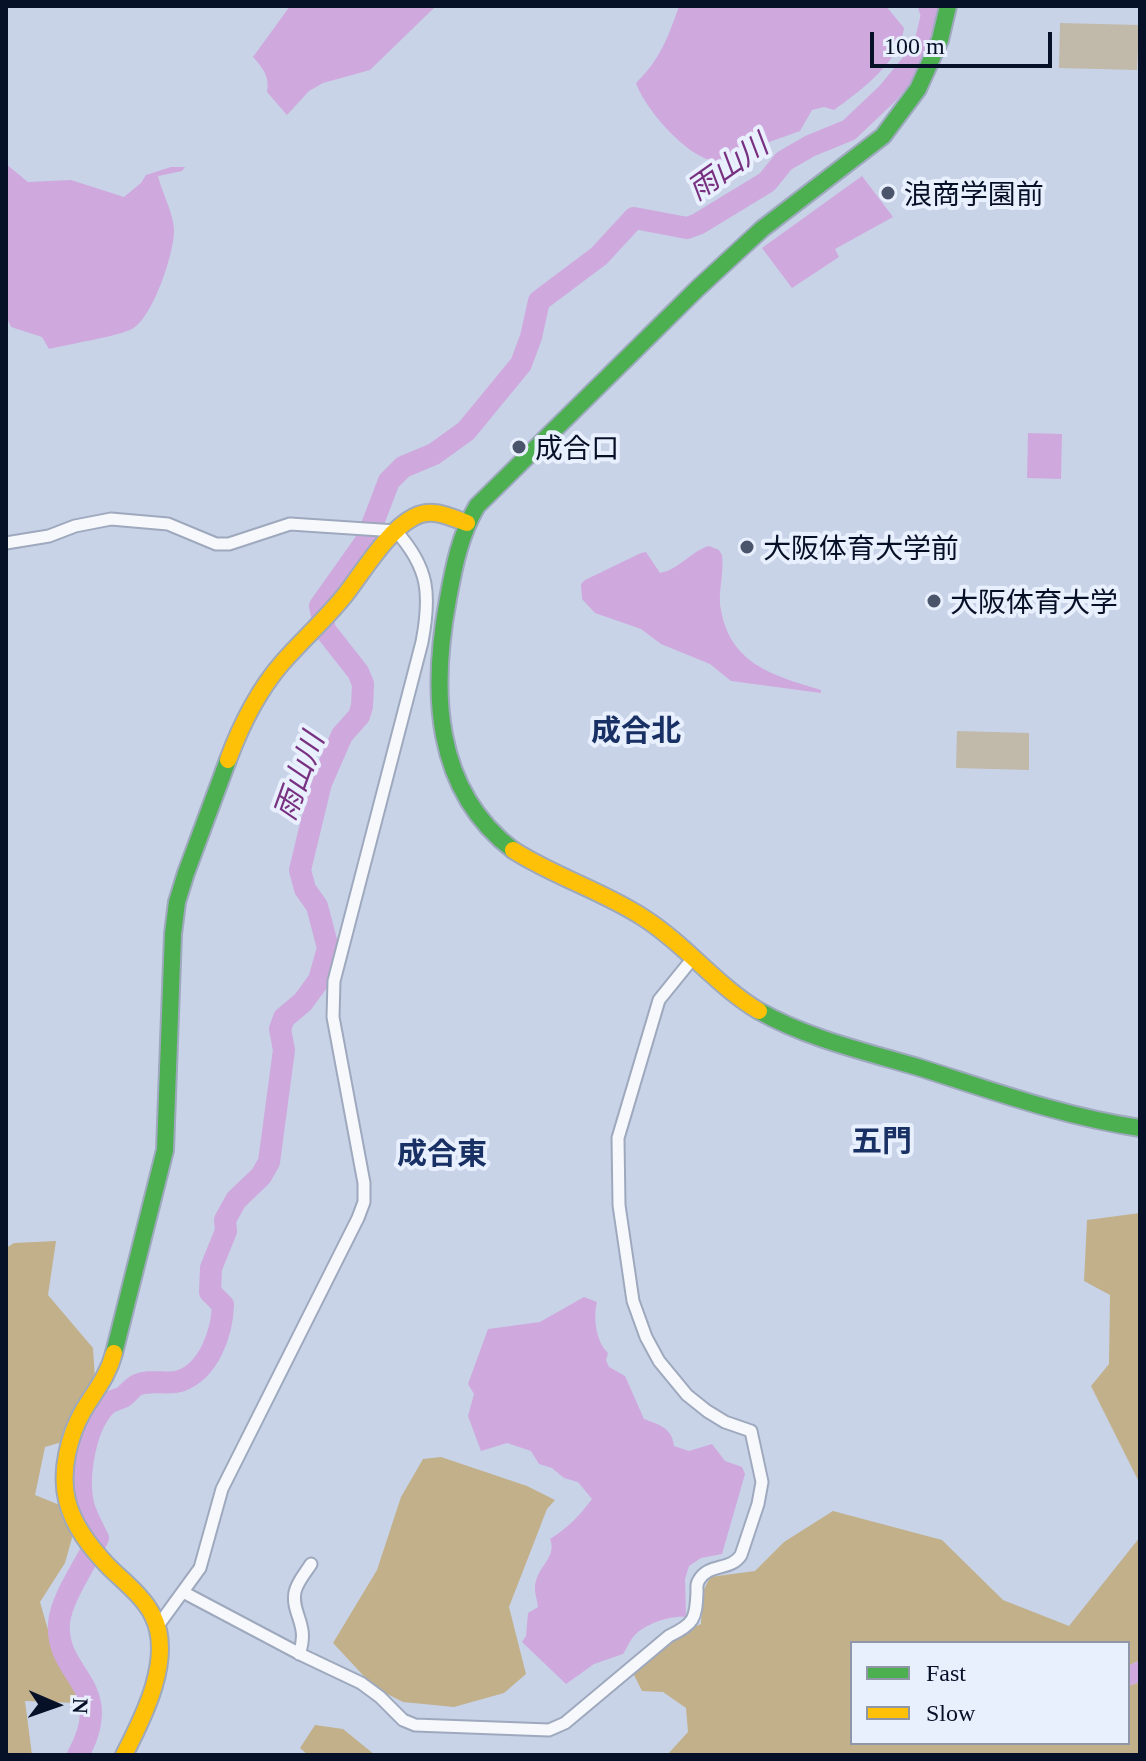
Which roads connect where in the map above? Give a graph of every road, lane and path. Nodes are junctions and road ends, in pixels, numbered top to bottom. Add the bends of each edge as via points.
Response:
1 (948, 6) edge
2 (467, 523) junction
3 (396, 531) junction
4 (6, 543) edge
5 (693, 958) junction
6 (1140, 1128) edge
7 (311, 1564) dead end
8 (183, 1592) junction
9 (157, 1627) junction
10 (299, 1654) junction
11 (124, 1755) edge

1 - 2 street via 940,40 918,89 883,136 730,259 510,472
2 - 3 street via 424,513
2 - 5 street via 439,650 443,735 465,797 498,838 645,918
3 - 4 street via 290,524 216,544 168,524 111,519
3 - 8 street via 414,551 424,576 427,617 333,999 364,1202 222,1489 200,1568
3 - 9 street via 258,696 241,726 177,902 160,1177 109,1373 82,1413 65,1469 67,1500 82,1536 142,1601
5 - 6 street via 742,1000 806,1033 1036,1104
5 - 10 street via 659,1000 618,1138 619,1205 633,1301 659,1361 707,1411 751,1431 762,1482 741,1555 729,1566 700,1576 696,1613 688,1627 669,1636 565,1723 549,1730 415,1725 361,1683
7 - 10 street via 295,1589 304,1633
8 - 9 street
8 - 10 street
9 - 11 street via 160,1649 152,1694

